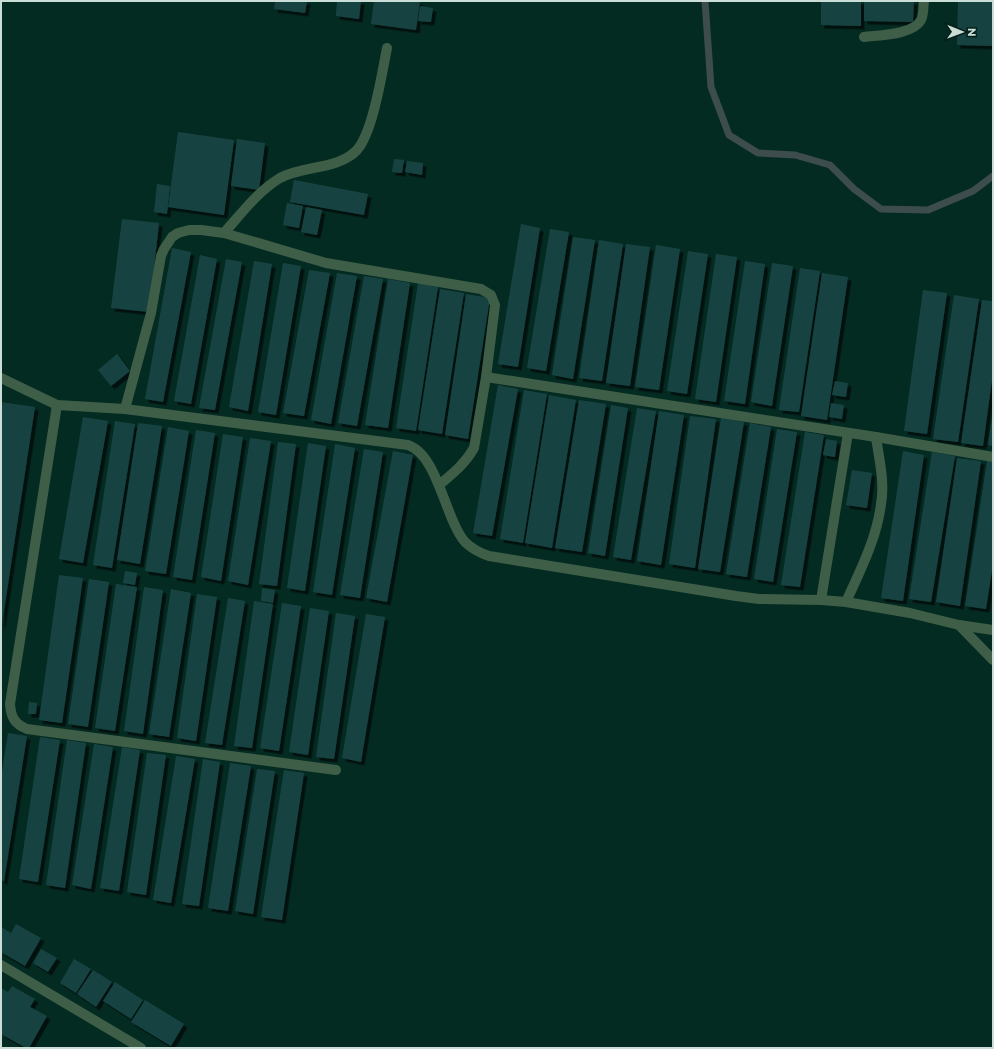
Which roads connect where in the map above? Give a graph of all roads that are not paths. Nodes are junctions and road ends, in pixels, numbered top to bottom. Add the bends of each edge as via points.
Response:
1 (924, 1) edge
2 (864, 37) dead end
3 (387, 48) dead end
4 (224, 233) junction
5 (486, 377) junction
6 (1, 378) edge
7 (57, 405) junction
8 (125, 409) junction
9 (848, 433) junction
10 (876, 437) junction
11 (993, 457) edge
12 (439, 485) junction
13 (821, 600) junction
14 (846, 602) junction
15 (959, 625) junction
16 (993, 630) edge
17 (993, 660) edge
18 (336, 770) dead end
19 (1, 965) edge
20 (141, 1048) edge

1 - 2 street via 918,24 907,30
3 - 4 street via 370,124 366,136 356,150 346,158 328,165 297,171 266,187
4 - 5 street via 326,263 486,291 491,294 495,305
4 - 8 street via 189,230 172,237 164,249
5 - 9 street
5 - 12 street via 474,448 460,467
6 - 7 street
7 - 8 street
7 - 18 street via 10,704 13,720 27,729
8 - 12 street via 408,445 422,455
9 - 10 street
9 - 13 street
10 - 11 street
10 - 14 street via 882,504 868,551
12 - 13 street via 458,533 473,549 489,556 736,596
13 - 14 street
14 - 15 street
15 - 16 street
15 - 17 street
19 - 20 street

